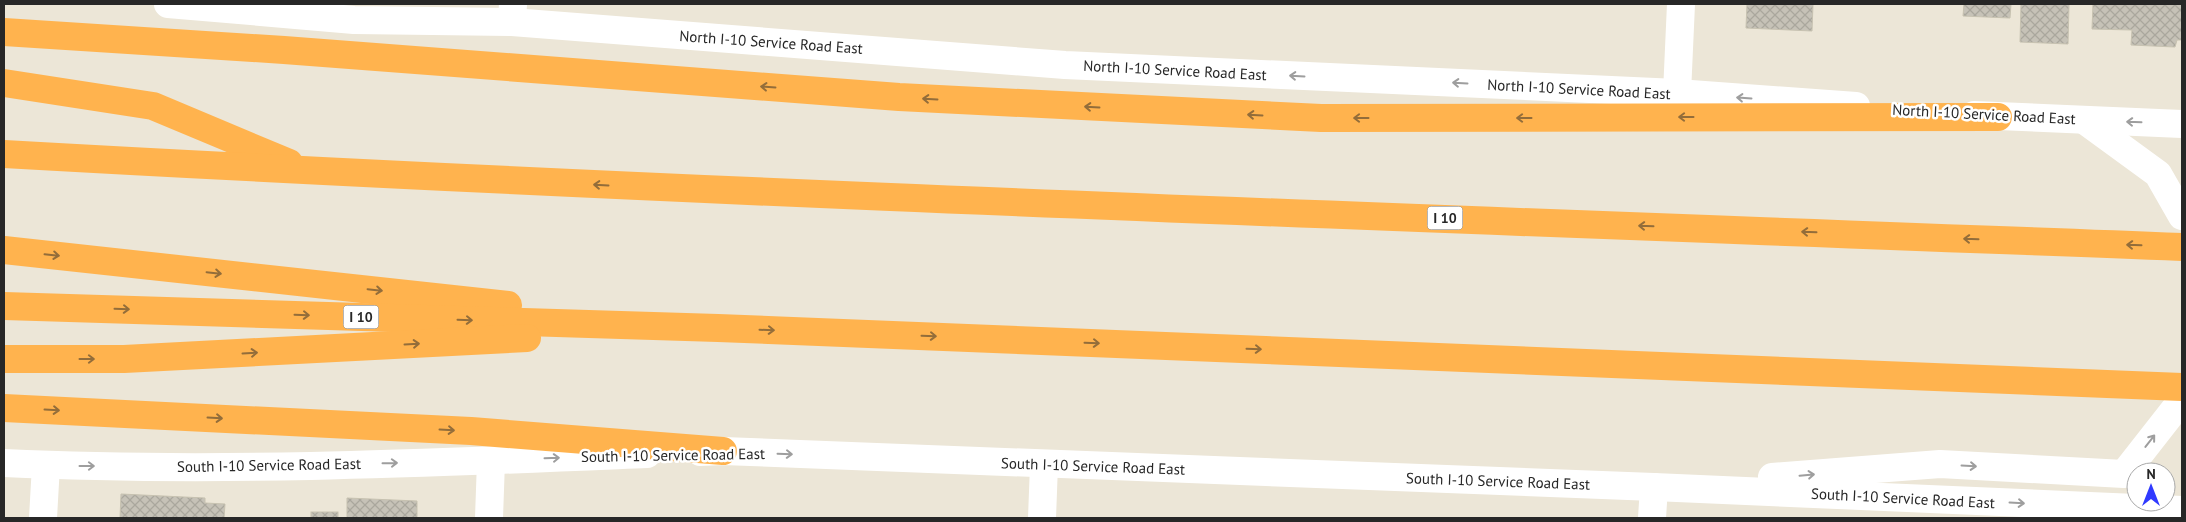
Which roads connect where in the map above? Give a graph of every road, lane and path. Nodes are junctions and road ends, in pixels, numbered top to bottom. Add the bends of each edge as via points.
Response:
1 (168, 4) edge
2 (1681, 4) edge
3 (513, 13) edge
4 (4, 32) edge
5 (4, 83) edge
6 (1677, 93) junction
7 (1998, 117) junction
8 (2084, 120) junction
9 (2182, 124) edge
10 (4, 154) edge
11 (309, 172) junction
12 (2182, 216) edge
13 (2182, 247) edge
14 (4, 250) edge
15 (4, 306) edge
16 (718, 328) junction
17 (4, 359) edge
18 (2182, 387) edge
19 (2182, 400) edge
20 (4, 408) edge
21 (723, 451) junction
22 (491, 461) junction
23 (4, 464) edge
24 (46, 465) junction
25 (1044, 465) junction
26 (1654, 487) junction
27 (2182, 510) edge
28 (43, 518) edge
29 (489, 518) edge
30 (1042, 518) edge
31 (1652, 518) edge

1 - 3 street, North I-10 Service Road East via 354,20
2 - 6 street
6 -> 3 street, North I-10 Service Road East via 1065,65
7 -> 4 highway via 1321,118 899,97
5 - 11 highway via 153,106
7 -> 6 street, North I-10 Service Road East
7 - 8 street, North I-10 Service Road East
9 -> 8 street, North I-10 Service Road East
8 - 12 street via 2158,174
10 - 11 highway, I 10
13 -> 11 highway, I 10
14 -> 16 highway
15 -> 16 highway, I 10
17 -> 16 highway via 124,360
16 -> 18 highway, I 10
26 -> 19 street via 1940,464 2124,474
20 -> 21 highway via 471,431
22 -> 21 street, South I-10 Service Road East
21 -> 25 street, South I-10 Service Road East
24 -> 22 street, South I-10 Service Road East via 248,466
22 - 29 street
23 - 24 street, South I-10 Service Road East
24 - 28 street
25 - 26 street, South I-10 Service Road East
25 - 30 street
26 -> 27 street, South I-10 Service Road East
26 - 31 street

